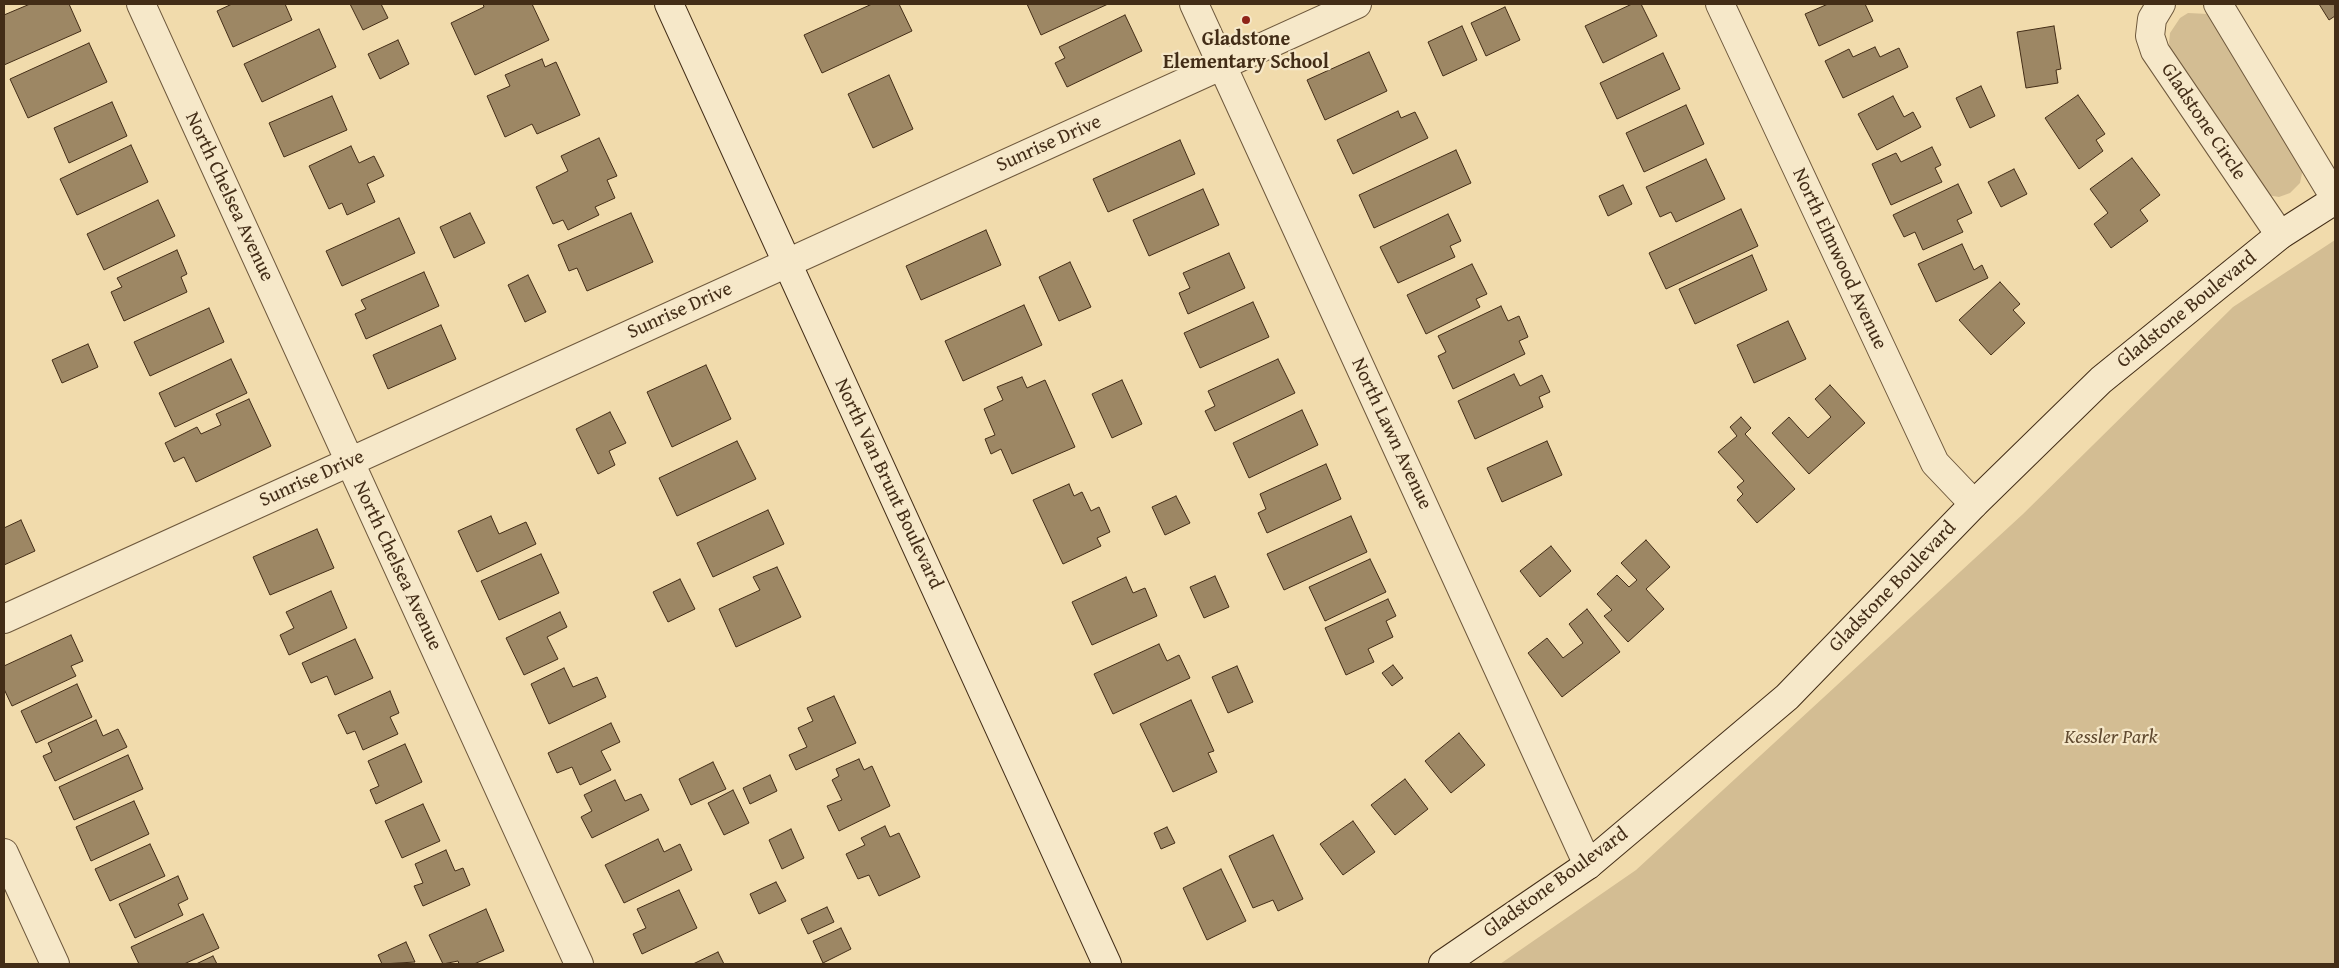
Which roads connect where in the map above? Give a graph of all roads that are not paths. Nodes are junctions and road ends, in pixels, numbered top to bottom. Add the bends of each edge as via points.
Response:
1 (140, 4) edge
2 (669, 4) edge
3 (1194, 4) edge
4 (1357, 4) edge
5 (1720, 4) edge
6 (2161, 4) edge
7 (2218, 4) edge
8 (1222, 65) junction
9 (2335, 199) edge
10 (2280, 235) junction
11 (787, 263) junction
12 (350, 462) junction
13 (1974, 504) junction
14 (4, 618) edge
15 (4, 853) edge
16 (1588, 865) junction
17 (55, 964) edge
18 (579, 964) edge
19 (1107, 964) edge
20 (1443, 964) edge

1 - 12 street, North Chelsea Avenue
2 - 11 street, North Van Brunt Boulevard
3 - 8 street, North Lawn Avenue
4 - 8 street, Sunrise Drive
5 - 13 street, North Elmwood Avenue via 1935,464
6 - 10 street, Gladstone Circle via 2152,19 2150,36 2156,51
7 - 9 street
8 - 11 street, Sunrise Drive
8 - 16 street, North Lawn Avenue
9 - 10 street, Gladstone Boulevard
10 - 13 street, Gladstone Boulevard via 2101,380
11 - 12 street, Sunrise Drive
11 - 19 street, North Van Brunt Boulevard
12 - 14 street, Sunrise Drive
12 - 18 street, North Chelsea Avenue
13 - 16 street, Gladstone Boulevard via 1787,697
15 - 17 street
16 - 20 street, Gladstone Boulevard

